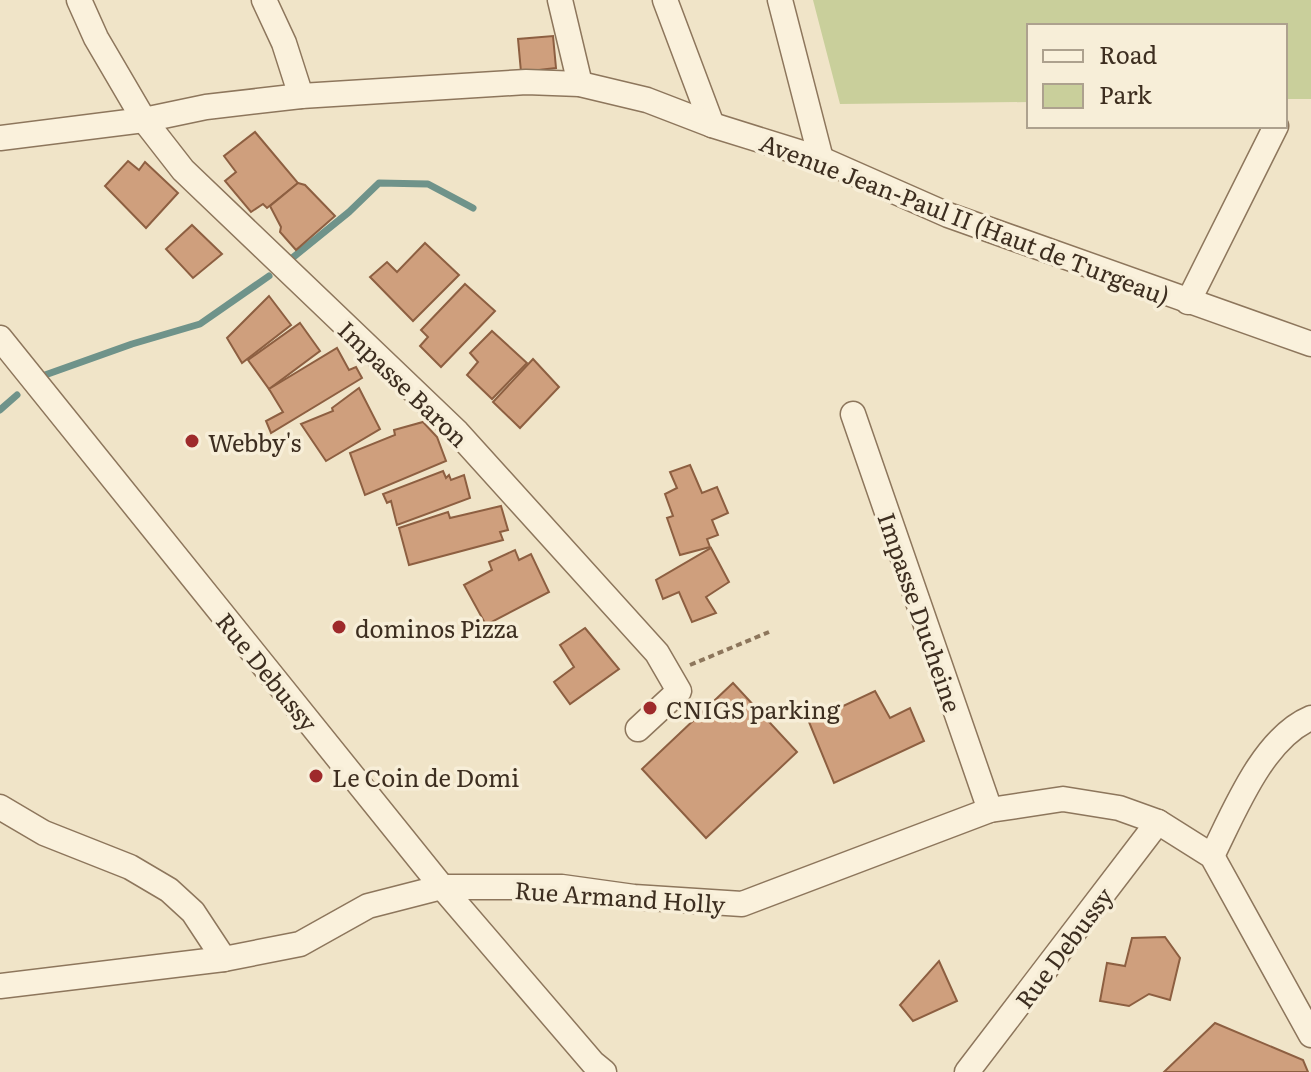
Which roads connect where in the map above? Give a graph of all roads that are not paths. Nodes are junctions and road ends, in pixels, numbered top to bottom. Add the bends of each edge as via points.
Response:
1 (79, 0) edge
2 (264, 0) edge
3 (560, 0) edge
4 (665, 0) edge
5 (780, 0) edge
6 (580, 84) junction
7 (301, 96) junction
8 (144, 120) junction
9 (712, 125) junction
10 (1275, 128) edge
11 (0, 138) edge
12 (821, 159) junction
13 (1188, 302) junction
14 (0, 338) edge
15 (1311, 344) edge
16 (853, 414) dead end
17 (1311, 718) edge
18 (638, 729) dead end
19 (0, 807) edge
20 (990, 810) junction
21 (1158, 822) junction
22 (1212, 856) junction
23 (442, 887) junction
24 (224, 959) junction
25 (0, 986) edge
26 (1311, 1035) edge
27 (604, 1072) edge
28 (967, 1072) edge

1 - 8 street, Impasse Baron
2 - 7 street
3 - 6 street
4 - 9 street
5 - 12 street
6 - 7 street, Avenue Jean-Paul II (Haut de Turgeau) via 526,82
6 - 9 street, Avenue Jean-Paul II (Haut de Turgeau) via 647,100
7 - 8 street, Avenue Jean-Paul II (Haut de Turgeau)
8 - 11 street, Avenue Jean-Paul II (Haut de Turgeau)
8 - 18 street, Impasse Baron via 183,170 457,432 657,653 679,691
9 - 12 street, Avenue Jean-Paul II (Haut de Turgeau)
10 - 13 street
12 - 13 street, Avenue Jean-Paul II (Haut de Turgeau) via 948,215
13 - 15 street, Avenue Jean-Paul II (Haut de Turgeau)
14 - 23 street, Rue Debussy
16 - 20 street, Impasse Ducheine
17 - 22 street via 1299,723 1257,767
19 - 24 street via 169,890 193,912
20 - 21 street, Rue Armand Holly via 1063,799 1119,808
20 - 23 street, Rue Armand Holly via 742,904 562,887
21 - 22 street, Rue Armand Holly
21 - 28 street, Rue Debussy
22 - 26 street, Rue Armand Holly
23 - 24 street, Rue Armand Holly via 368,906 300,944
23 - 27 street, Rue Debussy
24 - 25 street, Rue Armand Holly

